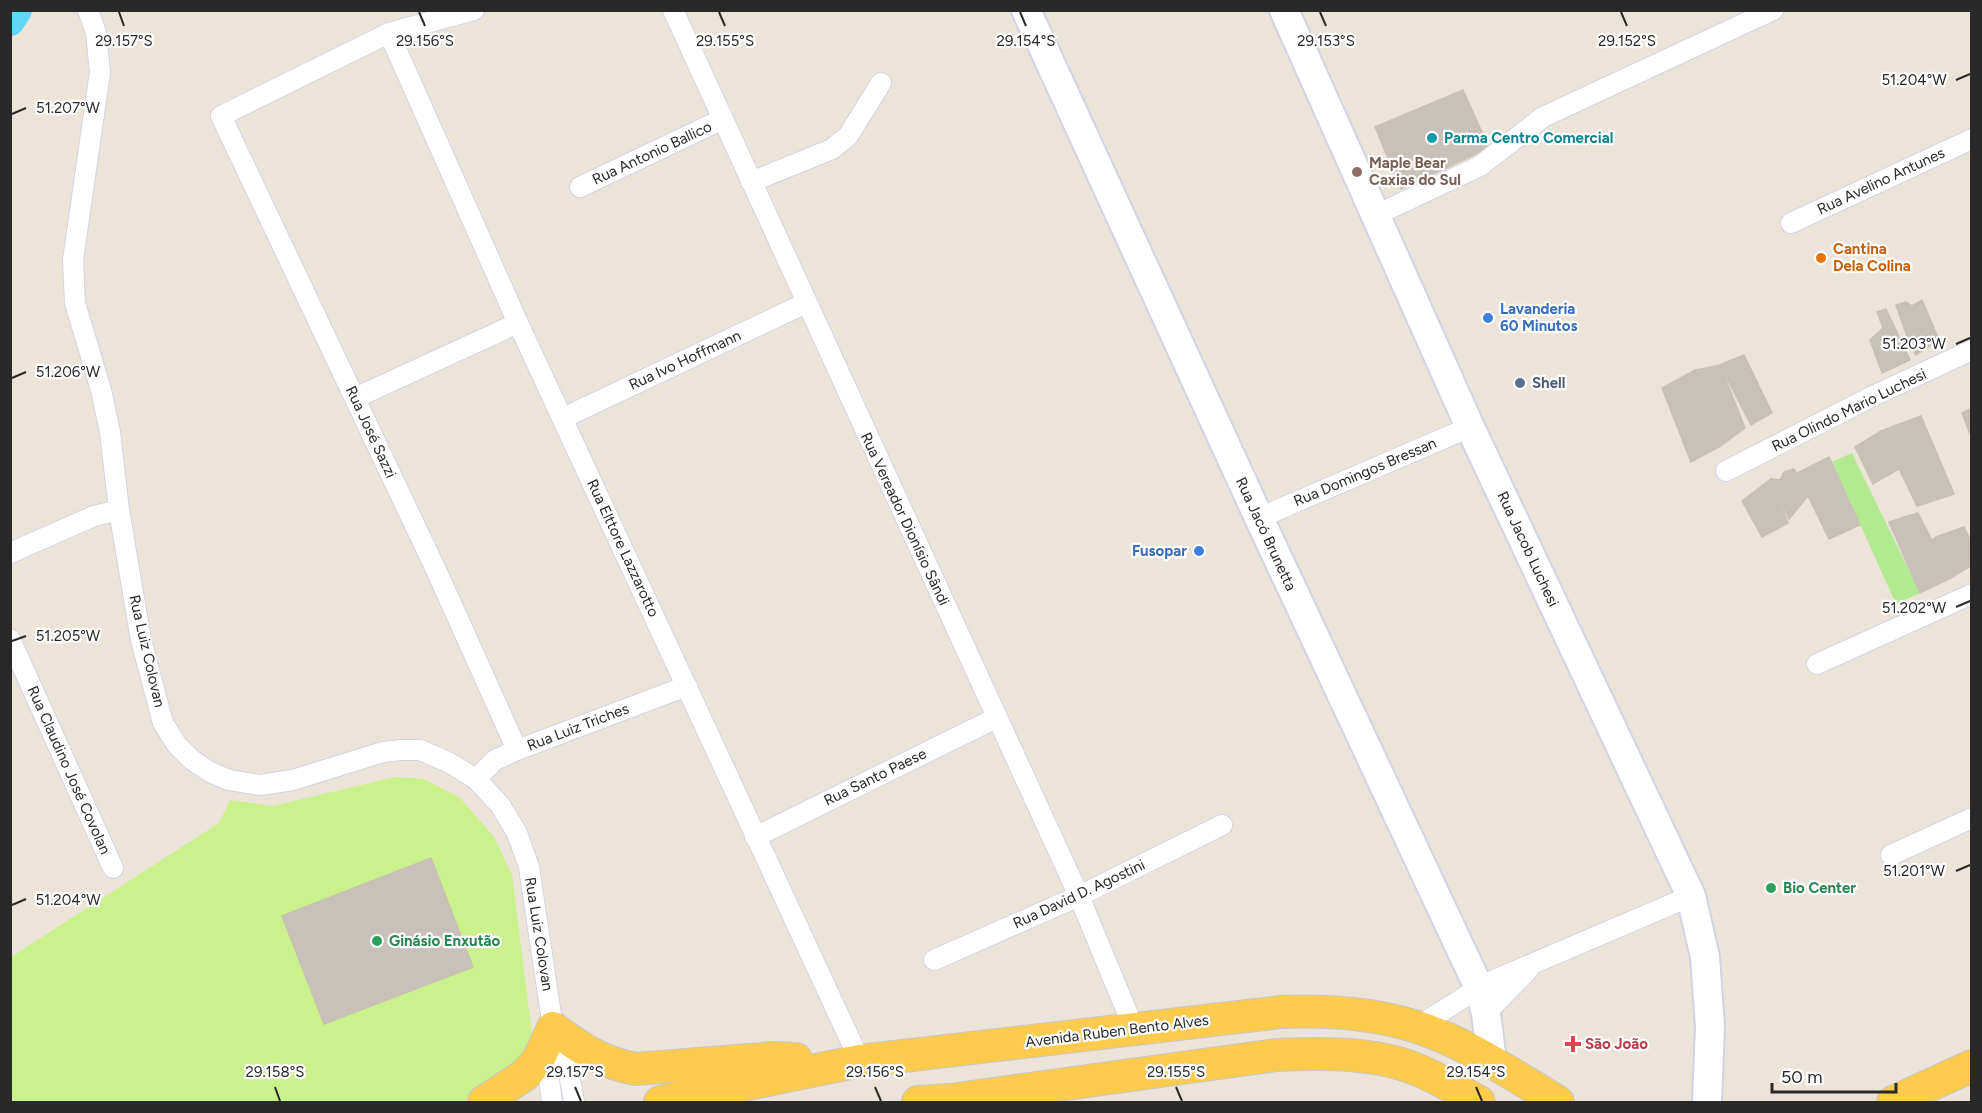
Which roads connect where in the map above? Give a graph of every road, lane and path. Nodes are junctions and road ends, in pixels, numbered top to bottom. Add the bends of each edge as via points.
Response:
1 (88, 10) edge
2 (474, 10) edge
3 (673, 10) edge
4 (1284, 10) edge
5 (1773, 10) edge
6 (1028, 11) edge
7 (389, 33) junction
8 (880, 83) dead end
9 (723, 119) junction
10 (1971, 139) edge
11 (751, 182) junction
12 (580, 187) dead end
13 (1376, 215) junction
14 (1791, 223) dead end
15 (806, 303) junction
16 (518, 322) junction
17 (1971, 350) edge
18 (355, 398) junction
19 (563, 418) junction
20 (1470, 427) junction
21 (1726, 471) dead end
22 (119, 510) junction
23 (1259, 518) junction
24 (10, 553) edge
25 (1971, 594) edge
26 (10, 639) edge
27 (1817, 664) dead end
28 (687, 686) junction
29 (996, 718) junction
30 (517, 750) junction
31 (476, 779) junction
32 (1971, 818) edge
33 (1222, 825) dead end
34 (755, 837) junction
35 (1891, 855) dead end
36 (113, 868) dead end
37 (1078, 896) junction
38 (1691, 896) junction
39 (934, 960) dead end
40 (1482, 1000) junction
41 (1417, 1027) junction
42 (553, 1028) junction
43 (1134, 1029) junction
44 (860, 1061) junction
45 (1492, 1062) junction
46 (829, 1066) junction
47 (1971, 1066) edge
48 (945, 1101) edge
49 (484, 1102) edge
50 (552, 1102) edge
51 (574, 1102) edge
52 (660, 1102) edge
53 (918, 1102) edge
54 (1479, 1102) edge
55 (1493, 1102) edge
56 (1558, 1102) edge
57 (1707, 1102) edge
58 (1893, 1102) edge

1 - 22 street, Rua Luiz Colovan via 96,33 100,72 73,260 75,303 110,432
2 - 7 street
3 - 9 street, Rua Vereador Dionísio Sândi
4 - 13 street, Rua Jacob Luchesi
5 - 13 street via 1543,117 1480,166
6 - 23 street, Rua Jacó Brunetta
7 - 16 street, Rua Elttore Lazzarotto
7 - 18 street, Rua José Sazzi via 221,116
8 - 11 street via 848,136 832,149
9 - 11 street, Rua Vereador Dionísio Sândi
9 - 12 street, Rua Antonio Ballico
10 - 14 street, Rua Avelino Antunes
11 - 15 street, Rua Vereador Dionísio Sândi
13 - 20 street, Rua Jacob Luchesi
15 - 19 street, Rua Ivo Hoffmann
15 - 29 street, Rua Vereador Dionísio Sândi
16 - 18 street
16 - 19 street, Rua Elttore Lazzarotto
17 - 21 street, Rua Olindo Mario Luchesi
18 - 30 street, Rua José Sazzi
19 - 28 street, Rua Elttore Lazzarotto
20 - 23 street, Rua Domingos Bressan
20 - 38 street, Rua Jacob Luchesi
22 - 24 street via 94,516
22 - 31 street, Rua Luiz Colovan via 152,686 164,723 192,760 229,780 260,785 293,780 383,752 420,750
23 - 40 street, Rua Jacó Brunetta
25 - 27 street
26 - 36 street, Rua Claudino José Covolan
28 - 30 street, Rua Luiz Triches
28 - 34 street, Rua Elttore Lazzarotto
29 - 34 street, Rua Santo Paese
29 - 37 street, Rua Vereador Dionísio Sândi
30 - 31 street, Rua Luiz Triches via 495,760
31 - 42 street, Rua Luiz Colovan via 500,805 517,833 529,867
32 - 35 street
33 - 37 street, Rua David D. Agostini
34 - 44 street, Rua Elttore Lazzarotto
37 - 39 street, Rua David D. Agostini
37 - 43 street, Rua Vereador Dionísio Sândi
38 - 40 street via 1536,962
38 - 57 street, Rua Jacob Luchesi via 1705,957 1710,1027
40 - 41 street
40 - 45 street, Rua Jacó Brunetta
41 - 43 main road, Avenida Ruben Bento Alves via 1310,1011
41 - 45 main road, Avenida Ruben Bento Alves
42 - 46 main road via 600,1058 636,1069 773,1058
42 - 49 main road via 538,1060 526,1074
42 - 50 street, Rua Luiz Colovan via 549,1057
42 - 51 street, Rua Luiz Colovan via 570,1071
43 - 44 main road, Avenida Ruben Bento Alves
44 - 46 main road, Avenida Ruben Bento Alves
45 - 55 main road
45 - 56 main road, Avenida Ruben Bento Alves
46 - 52 main road, Avenida Ruben Bento Alves
47 - 58 main road
48 - 53 main road
48 - 54 main road via 1276,1055 1318,1053 1411,1067

